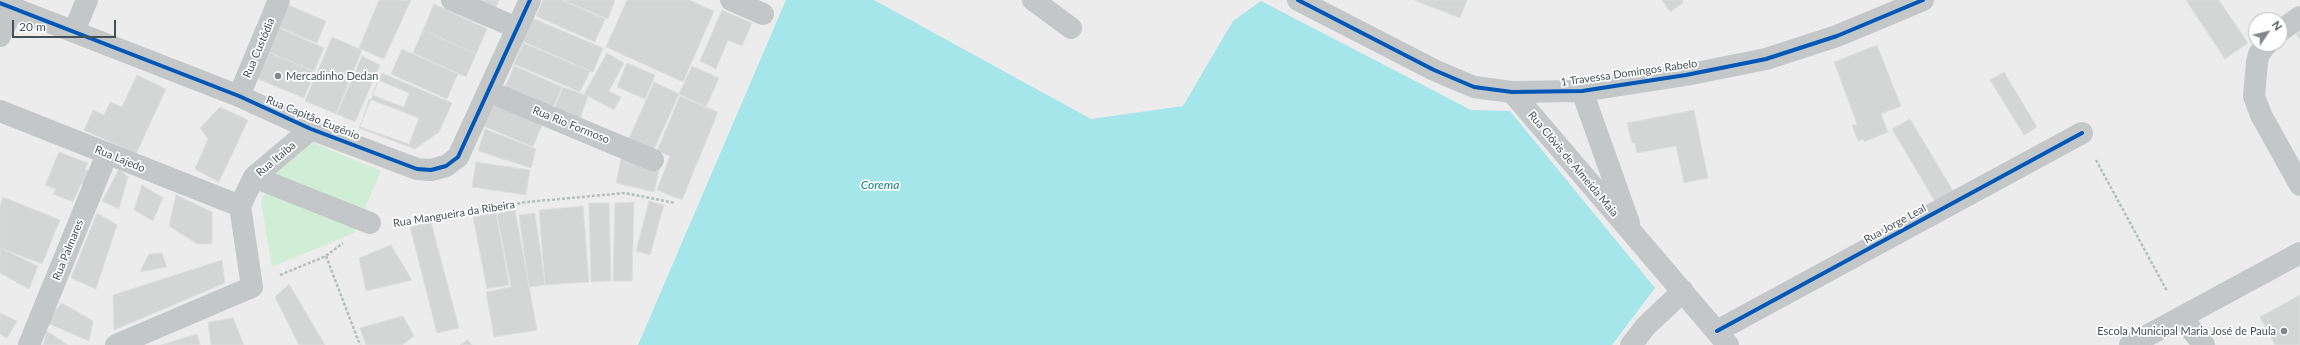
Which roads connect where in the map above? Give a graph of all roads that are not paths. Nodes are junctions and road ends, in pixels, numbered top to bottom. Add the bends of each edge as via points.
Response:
1 (87, 0) edge
2 (279, 0) edge
3 (452, 0) edge
4 (530, 0) edge
5 (731, 0) edge
6 (1033, 0) edge
7 (1298, 0) edge
8 (1923, 0) edge
9 (6, 6) edge
10 (763, 14) dead end
11 (2300, 17) edge
12 (2288, 25) edge
13 (517, 28) junction
14 (1071, 28) dead end
15 (74, 31) junction
16 (0, 36) edge
17 (2261, 52) edge
18 (1582, 90) junction
19 (488, 91) junction
20 (1512, 92) junction
21 (239, 96) junction
22 (0, 111) edge
23 (311, 129) junction
24 (2082, 133) road end
25 (107, 154) junction
26 (653, 160) dead end
27 (254, 177) junction
28 (2300, 185) edge
29 (240, 206) junction
30 (370, 223) road end
31 (1634, 236) junction
32 (2300, 253) edge
33 (1682, 291) junction
34 (2182, 318) junction
35 (1723, 338) edge
36 (29, 345) edge
37 (116, 345) edge
38 (1631, 345) edge
39 (2130, 345) edge
40 (2204, 345) edge

1 - 15 street
2 - 21 street, Rua Custódia
3 - 13 street
4 - 13 street, Rua Capitão Eugênio
5 - 10 street
6 - 14 street
7 - 20 street, 1 Travessa Domingos Rabelo via 1434,70 1468,84
8 - 18 street, 1 Travessa Domingos Rabelo via 1838,36 1766,59 1686,75
9 - 15 street, Rua Capitão Eugênio
9 - 16 street
11 - 12 street
13 - 19 street, Rua Capitão Eugênio
15 - 21 street, Rua Capitão Eugênio
17 - 28 street via 2257,62 2254,96 2261,114
18 - 20 street, 1 Travessa Domingos Rabelo
18 - 31 street, Rua Clóvis de Almeida Maia
19 - 23 street, Rua Capitão Eugênio via 458,157 446,166 431,170 417,169
19 - 26 street, Rua Rio Formoso
20 - 31 street, Rua Clóvis de Almeida Maia
21 - 23 street, Rua Capitão Eugênio
22 - 25 street, Rua Lajedo
23 - 27 street, Rua Itaiba
24 - 35 street, Rua Jorge Leal
25 - 29 street, Rua Lajedo
25 - 36 street, Rua Palmares
27 - 29 street, Rua Itaiba
27 - 30 street
29 - 37 street via 252,287
31 - 33 street, Rua Clóvis de Almeida Maia
32 - 34 street
33 - 35 street, Rua Clóvis de Almeida Maia
33 - 38 street via 1646,326
34 - 39 street
34 - 40 street

